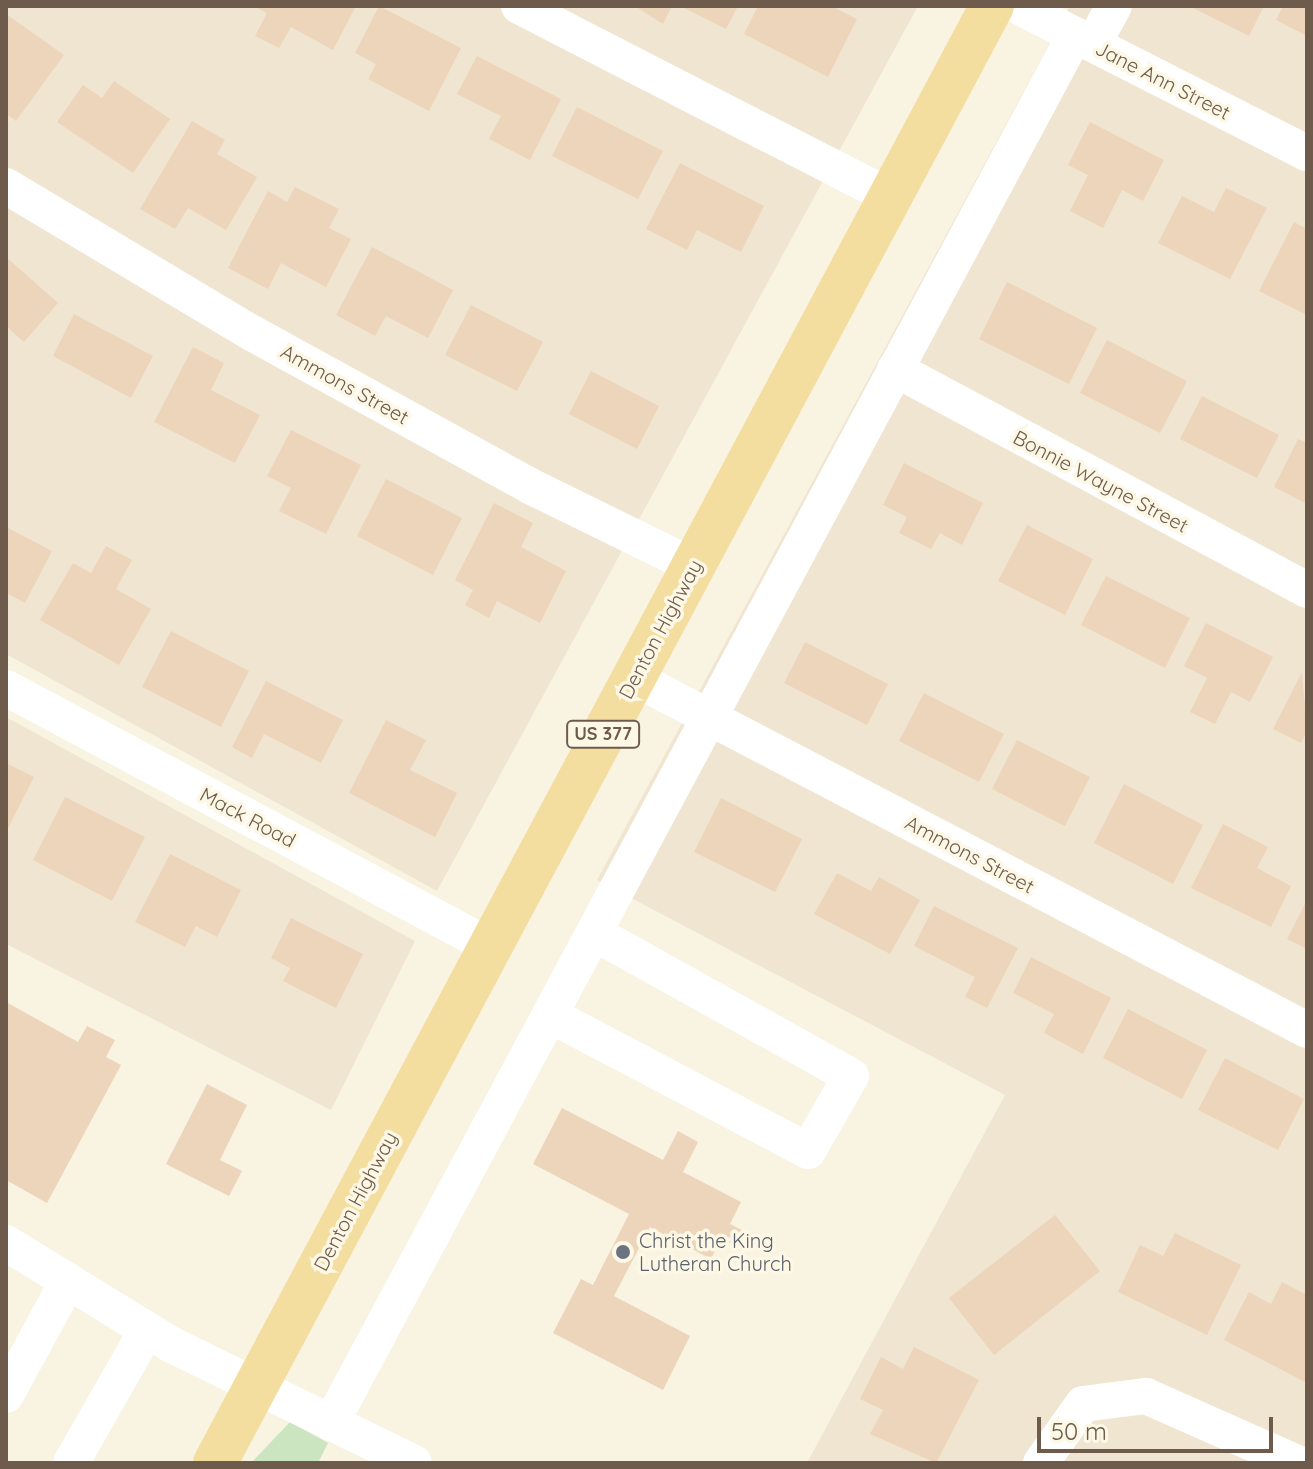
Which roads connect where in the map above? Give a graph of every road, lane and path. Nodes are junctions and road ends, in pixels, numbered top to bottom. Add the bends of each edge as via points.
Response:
1 (519, 6) edge
2 (992, 6) edge
3 (1018, 6) edge
4 (1114, 6) edge
5 (1084, 40) junction
6 (1307, 153) edge
7 (6, 186) edge
8 (890, 197) junction
9 (895, 369) junction
10 (693, 566) junction
11 (1307, 590) edge
12 (634, 678) junction
13 (6, 688) edge
14 (713, 719) junction
15 (596, 934) junction
16 (490, 946) junction
17 (552, 1016) junction
18 (1307, 1030) edge
19 (6, 1243) edge
20 (68, 1281) junction
21 (147, 1330) junction
22 (256, 1387) junction
23 (6, 1395) edge
24 (331, 1423) junction
25 (71, 1463) edge
26 (215, 1463) edge
27 (414, 1463) edge
28 (1041, 1463) edge
29 (1297, 1463) edge

1 - 8 street
2 - 8 main road, Denton Highway / US 377
3 - 5 street, Jane Ann Street
4 - 5 street
5 - 6 street, Jane Ann Street
5 - 9 street
7 - 10 street, Ammons Street via 280,348 530,486
8 - 10 main road, Denton Highway / US 377
9 - 11 street, Bonnie Wayne Street
9 - 14 street
10 - 12 main road, Denton Highway / US 377
12 - 14 street, Ammons Street
12 - 16 main road, Denton Highway / US 377
13 - 16 street, Mack Road
14 - 15 street
14 - 18 street, Ammons Street
15 - 17 street
15 - 17 street via 851,1076 808,1151
16 - 22 main road, Denton Highway / US 377
17 - 24 street
19 - 20 street
20 - 21 street
20 - 23 street
21 - 22 street
21 - 25 street
22 - 24 street
22 - 26 main road, Denton Highway / US 377
24 - 27 street
28 - 29 street via 1083,1404 1146,1396

